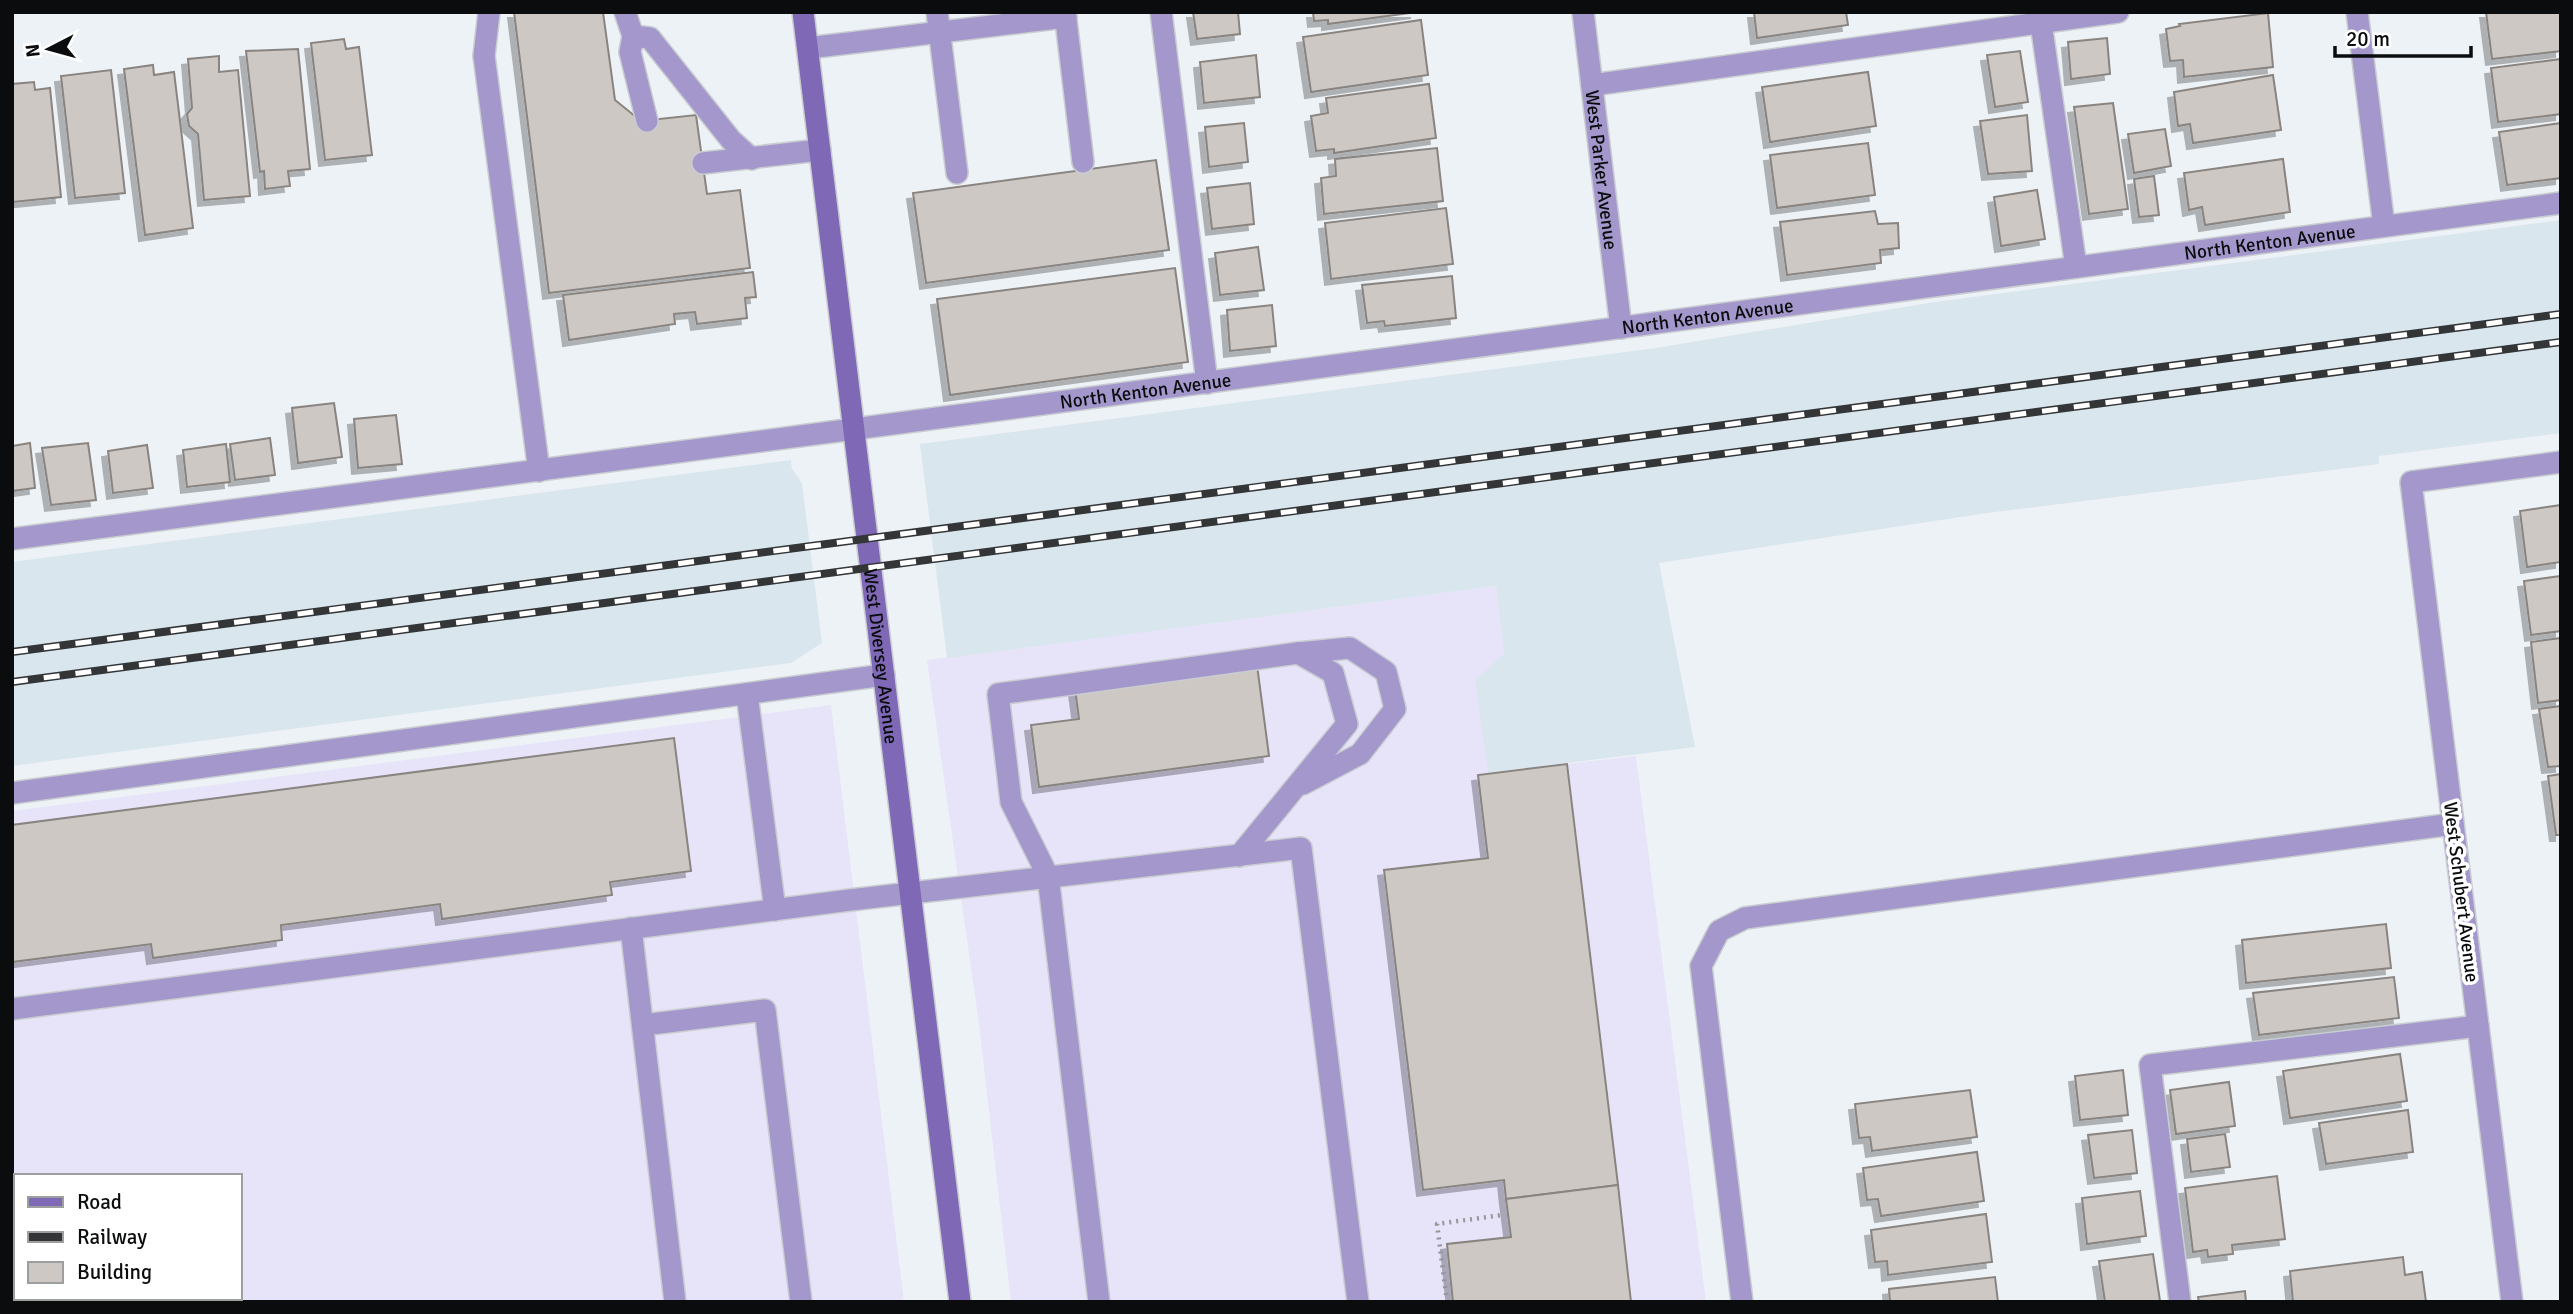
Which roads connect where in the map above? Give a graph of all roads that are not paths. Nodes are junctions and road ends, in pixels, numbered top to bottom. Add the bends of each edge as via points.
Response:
1 (489, 12) edge
2 (625, 12) edge
3 (803, 12) edge
4 (1161, 12) edge
5 (1583, 12) edge
6 (2118, 12) edge
7 (2357, 12) edge
8 (1065, 15) edge
9 (2016, 19) edge
10 (939, 22) edge
11 (2041, 23) junction
12 (633, 36) junction
13 (808, 48) junction
14 (1592, 85) junction
15 (648, 121) dead end
16 (820, 150) junction
17 (752, 159) junction
18 (1083, 162) dead end
19 (702, 163) dead end
20 (957, 173) dead end
21 (2561, 203) edge
22 (2384, 226) junction
23 (2076, 267) junction
24 (1621, 328) junction
25 (1207, 383) junction
26 (854, 429) junction
27 (2561, 461) edge
28 (539, 471) junction
29 (12, 539) edge
30 (1298, 653) junction
31 (884, 675) junction
32 (747, 694) junction
33 (1295, 788) junction
34 (12, 793) edge
35 (2453, 824) junction
36 (1240, 856) junction
37 (1048, 876) junction
38 (910, 892) junction
39 (775, 910) junction
40 (631, 928) junction
41 (12, 1009) edge
42 (643, 1025) junction
43 (2478, 1026) junction
44 (675, 1302) edge
45 (802, 1302) edge
46 (960, 1302) edge
47 (1099, 1302) edge
48 (1359, 1302) edge
49 (1742, 1302) edge
50 (2180, 1302) edge
51 (2512, 1302) edge

1 - 28 street via 484,56
2 - 12 street
3 - 13 main road, West Diversey Avenue
4 - 25 street
5 - 14 street, West Parker Avenue
6 - 11 street
7 - 22 street
8 - 10 street
8 - 18 street
9 - 11 street
9 - 14 street
10 - 13 street
10 - 20 street
11 - 23 street
12 - 15 street via 629,52
12 - 17 street via 650,38
13 - 16 main road, West Diversey Avenue
14 - 24 street, West Parker Avenue
16 - 17 street
16 - 26 main road, West Diversey Avenue
17 - 19 street
21 - 22 street, North Kenton Avenue
22 - 23 street, North Kenton Avenue
23 - 24 street, North Kenton Avenue
24 - 25 street, North Kenton Avenue
25 - 26 street, North Kenton Avenue
26 - 28 street, North Kenton Avenue
26 - 31 main road, West Diversey Avenue
27 - 35 street, West Schubert Avenue via 2411,482
28 - 29 street, North Kenton Avenue
30 - 33 street via 1333,673 1347,724
30 - 33 street via 1350,648 1386,671 1395,709 1360,754
30 - 37 street via 998,694 1011,802
31 - 32 street
31 - 38 main road, West Diversey Avenue
32 - 34 street
32 - 39 street
33 - 36 street
35 - 43 street, West Schubert Avenue
35 - 49 street via 1745,918 1719,931 1701,966
36 - 37 street
36 - 48 street via 1301,848
37 - 38 street
37 - 47 street
38 - 39 street
38 - 46 main road, West Diversey Avenue
39 - 40 street
40 - 41 street
40 - 42 street
42 - 44 street
42 - 45 street via 765,1010
43 - 50 street via 2150,1065
43 - 51 street, West Schubert Avenue

